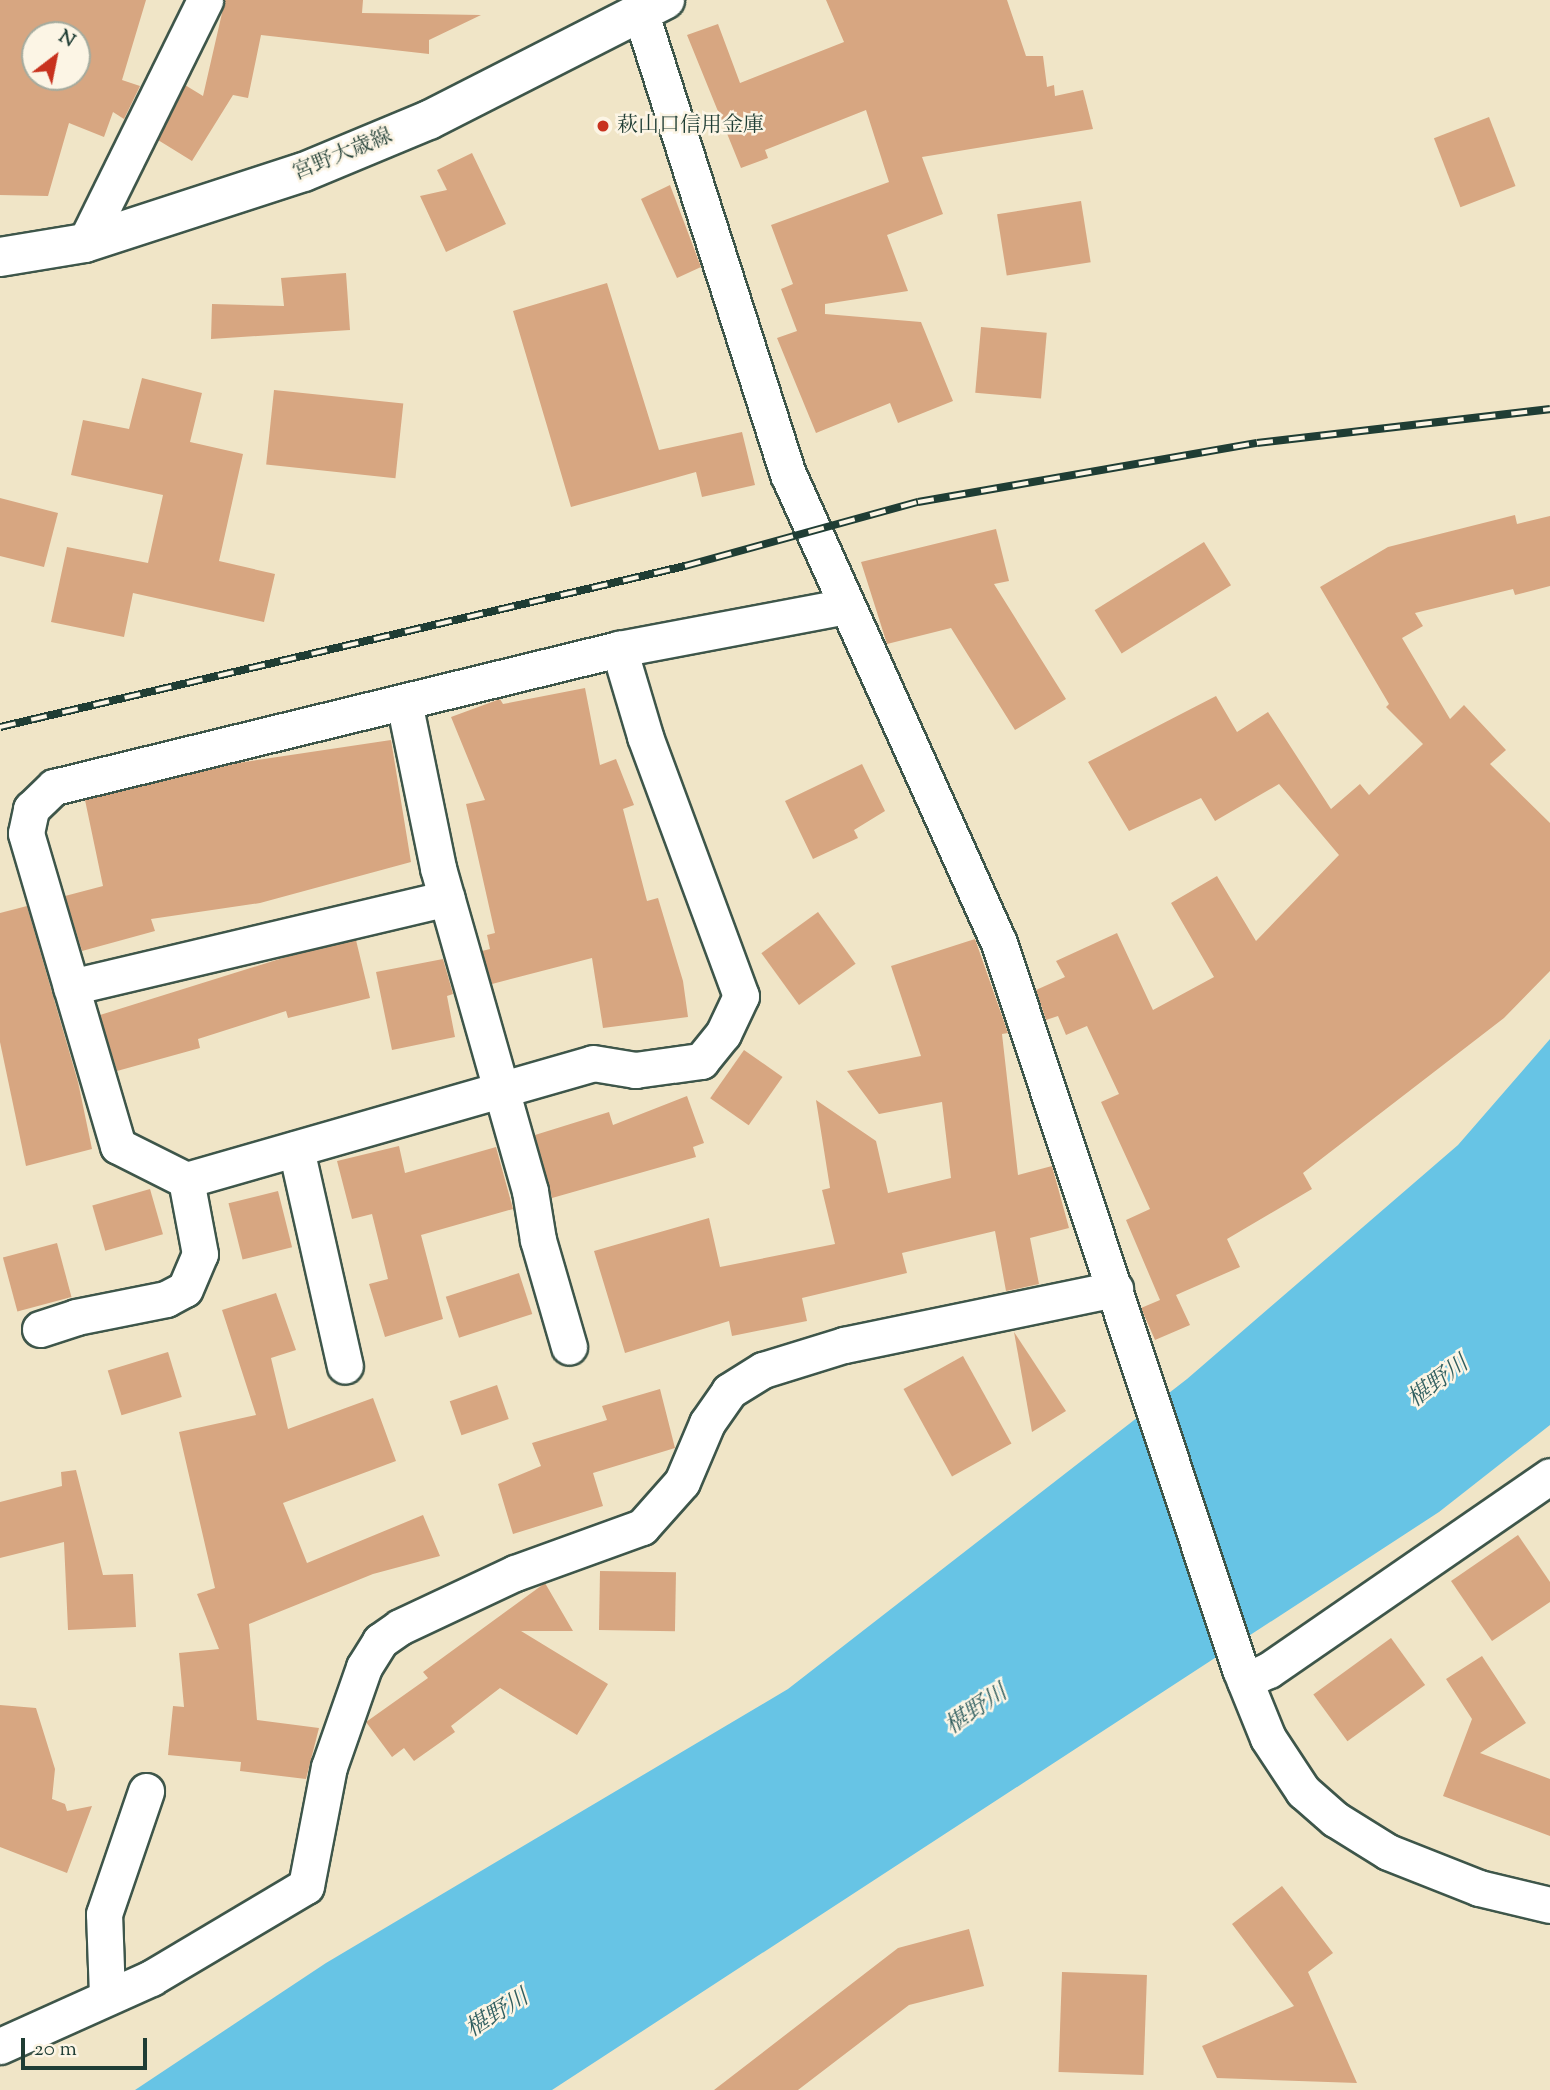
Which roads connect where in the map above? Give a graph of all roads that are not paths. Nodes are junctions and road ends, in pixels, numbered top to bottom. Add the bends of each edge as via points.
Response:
1 (205, 0) edge
2 (653, 7) edge
3 (85, 243) junction
4 (0, 257) edge
5 (846, 606) junction
6 (619, 649) junction
7 (404, 702) junction
8 (447, 898) junction
9 (71, 987) junction
10 (499, 1090) junction
11 (296, 1149) junction
12 (187, 1180) junction
13 (1115, 1289) junction
14 (40, 1329) dead end
15 (569, 1348) dead end
16 (345, 1366) dead end
17 (1550, 1476) edge
18 (1243, 1675) junction
19 (146, 1791) dead end
20 (1550, 1905) edge
21 (107, 1995) junction
22 (0, 2046) edge

1 - 3 street
2 - 3 main road, 宮野大歳線 via 429,120 304,172
2 - 5 street via 788,474
3 - 4 main road, 宮野大歳線
5 - 6 street
5 - 13 street via 999,943
6 - 7 street
6 - 10 street via 645,736 741,996 723,1034 701,1060 635,1070 593,1063
7 - 8 street
7 - 9 street via 54,787 32,809 26,833
8 - 9 street
8 - 10 street
9 - 12 street via 118,1146
10 - 11 street
10 - 15 street
11 - 12 street
11 - 16 street
12 - 14 street via 200,1254 185,1289 166,1299
13 - 18 street
13 - 21 street via 844,1345 763,1370 729,1391 706,1423 682,1482 642,1527 515,1573 400,1627 380,1642 364,1667 329,1767 306,1886 162,1972
17 - 18 street via 1269,1670
18 - 20 street via 1268,1738 1303,1791 1335,1819 1388,1852 1479,1888
19 - 21 street via 104,1914
21 - 22 street

